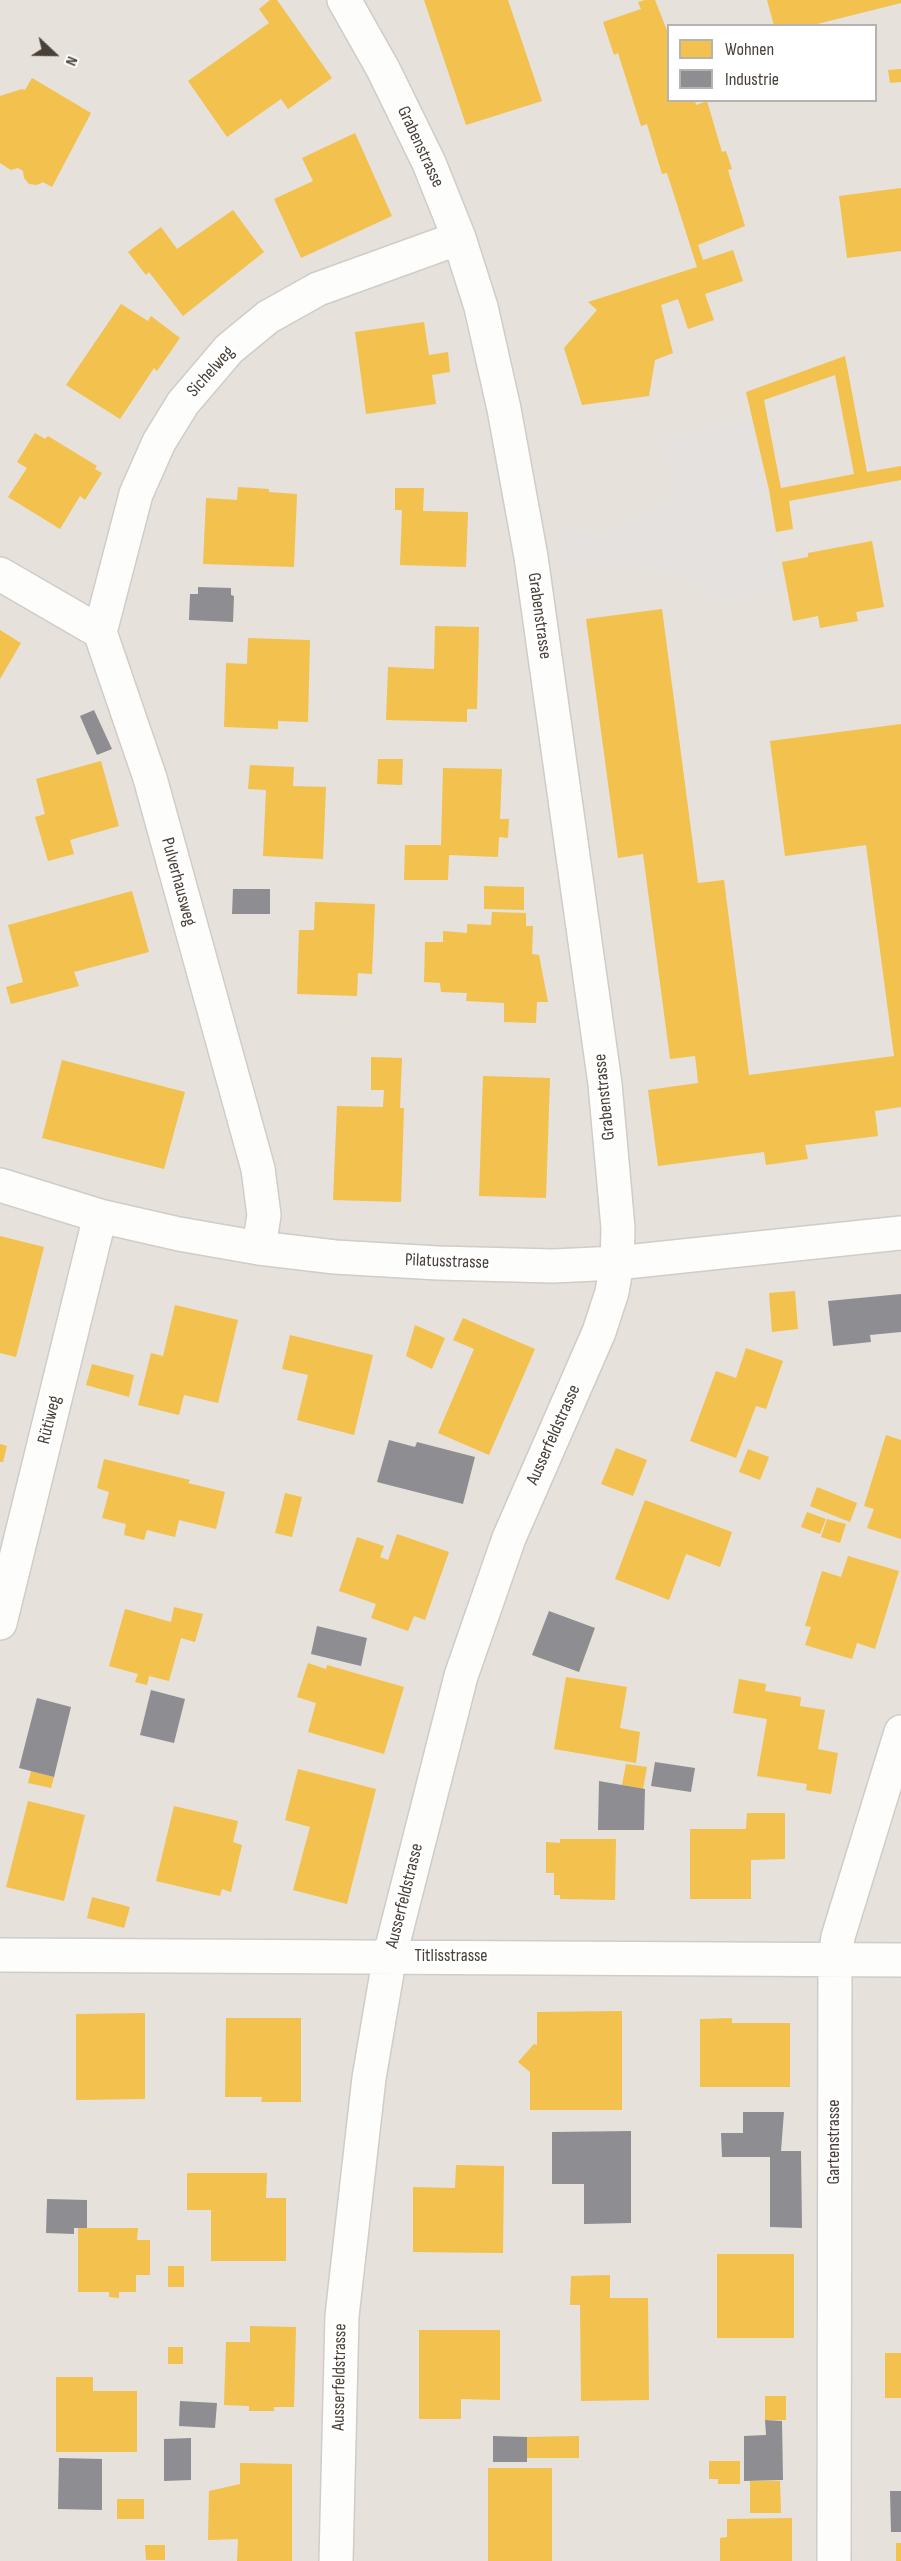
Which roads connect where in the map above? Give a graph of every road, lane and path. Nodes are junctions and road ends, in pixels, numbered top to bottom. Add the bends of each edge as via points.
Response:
1 (344, 0) edge
2 (459, 238) junction
3 (0, 574) edge
4 (100, 632) junction
5 (0, 1185) edge
6 (100, 1216) junction
7 (901, 1233) edge
8 (259, 1248) junction
9 (617, 1263) junction
10 (0, 1623) edge
11 (901, 1732) edge
12 (0, 1955) edge
13 (390, 1955) junction
14 (834, 1959) junction
15 (901, 1960) edge
16 (0, 1975) edge
17 (336, 2561) edge
18 (834, 2561) edge

1 - 2 street, Grabenstrasse via 429,163
2 - 4 street, Sichelweg via 318,289 268,317 229,349 183,403 159,442 136,494
2 - 9 street, Grabenstrasse via 481,308 504,409 531,557 605,1084 618,1228
3 - 4 street
4 - 8 street, Pulverhausweg via 150,778 258,1169 264,1215
5 - 6 street, Pilatusstrasse
6 - 8 street, Pilatusstrasse
6 - 10 street, Rütiweg
7 - 9 street, Pilatusstrasse
8 - 9 street, Pilatusstrasse via 438,1263
9 - 13 street, Ausserfeldstrasse via 599,1332 509,1539 461,1676
11 - 14 street, Gartenstrasse
12 - 13 street, Titlisstrasse
12 - 16 street
13 - 14 street, Titlisstrasse
13 - 17 street, Ausserfeldstrasse via 369,2078 342,2316
14 - 15 street, Titlisstrasse
14 - 18 street, Gartenstrasse

